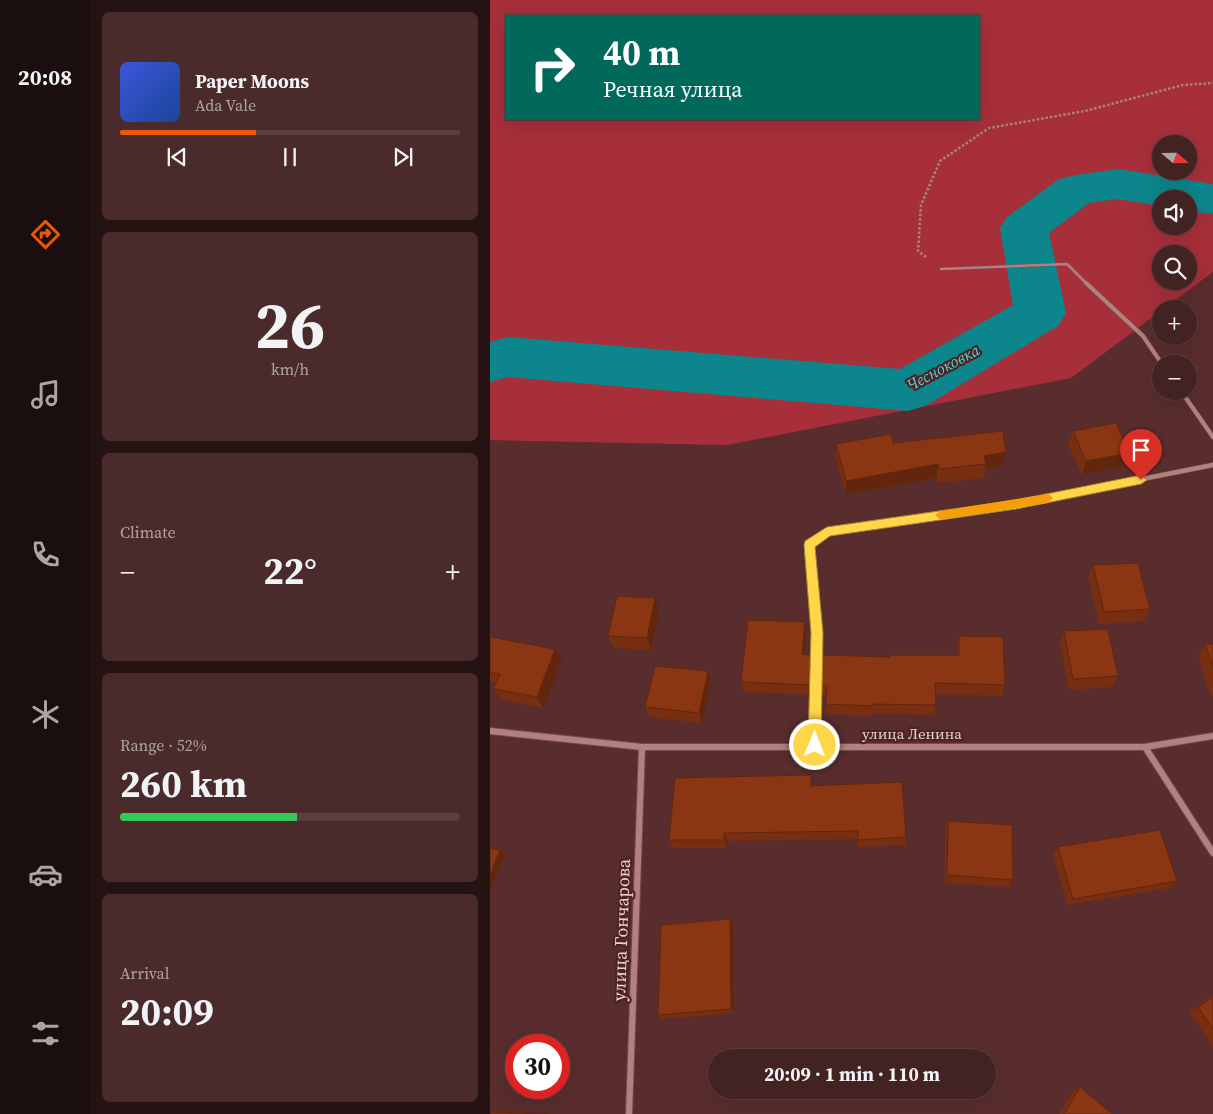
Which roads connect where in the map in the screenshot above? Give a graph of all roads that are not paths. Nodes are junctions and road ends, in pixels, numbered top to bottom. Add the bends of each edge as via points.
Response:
1 (941, 269) road end
2 (1156, 355) edge
3 (1187, 400) edge
4 (1213, 438) edge
5 (1213, 466) edge
6 (490, 731) edge
7 (1213, 736) edge
8 (815, 745) junction
9 (642, 747) junction
10 (1145, 747) junction
11 (1213, 853) edge
12 (629, 1114) edge

1 - 2 lane via 1068,264 1143,336
3 - 4 lane
5 - 8 street via 1016,504 827,532 821,536 809,545 817,633
6 - 9 street, улица Ленина
7 - 10 street, улица Ленина
8 - 9 street, улица Ленина
8 - 10 street, улица Ленина
9 - 12 street, улица Гончарова
10 - 11 street

